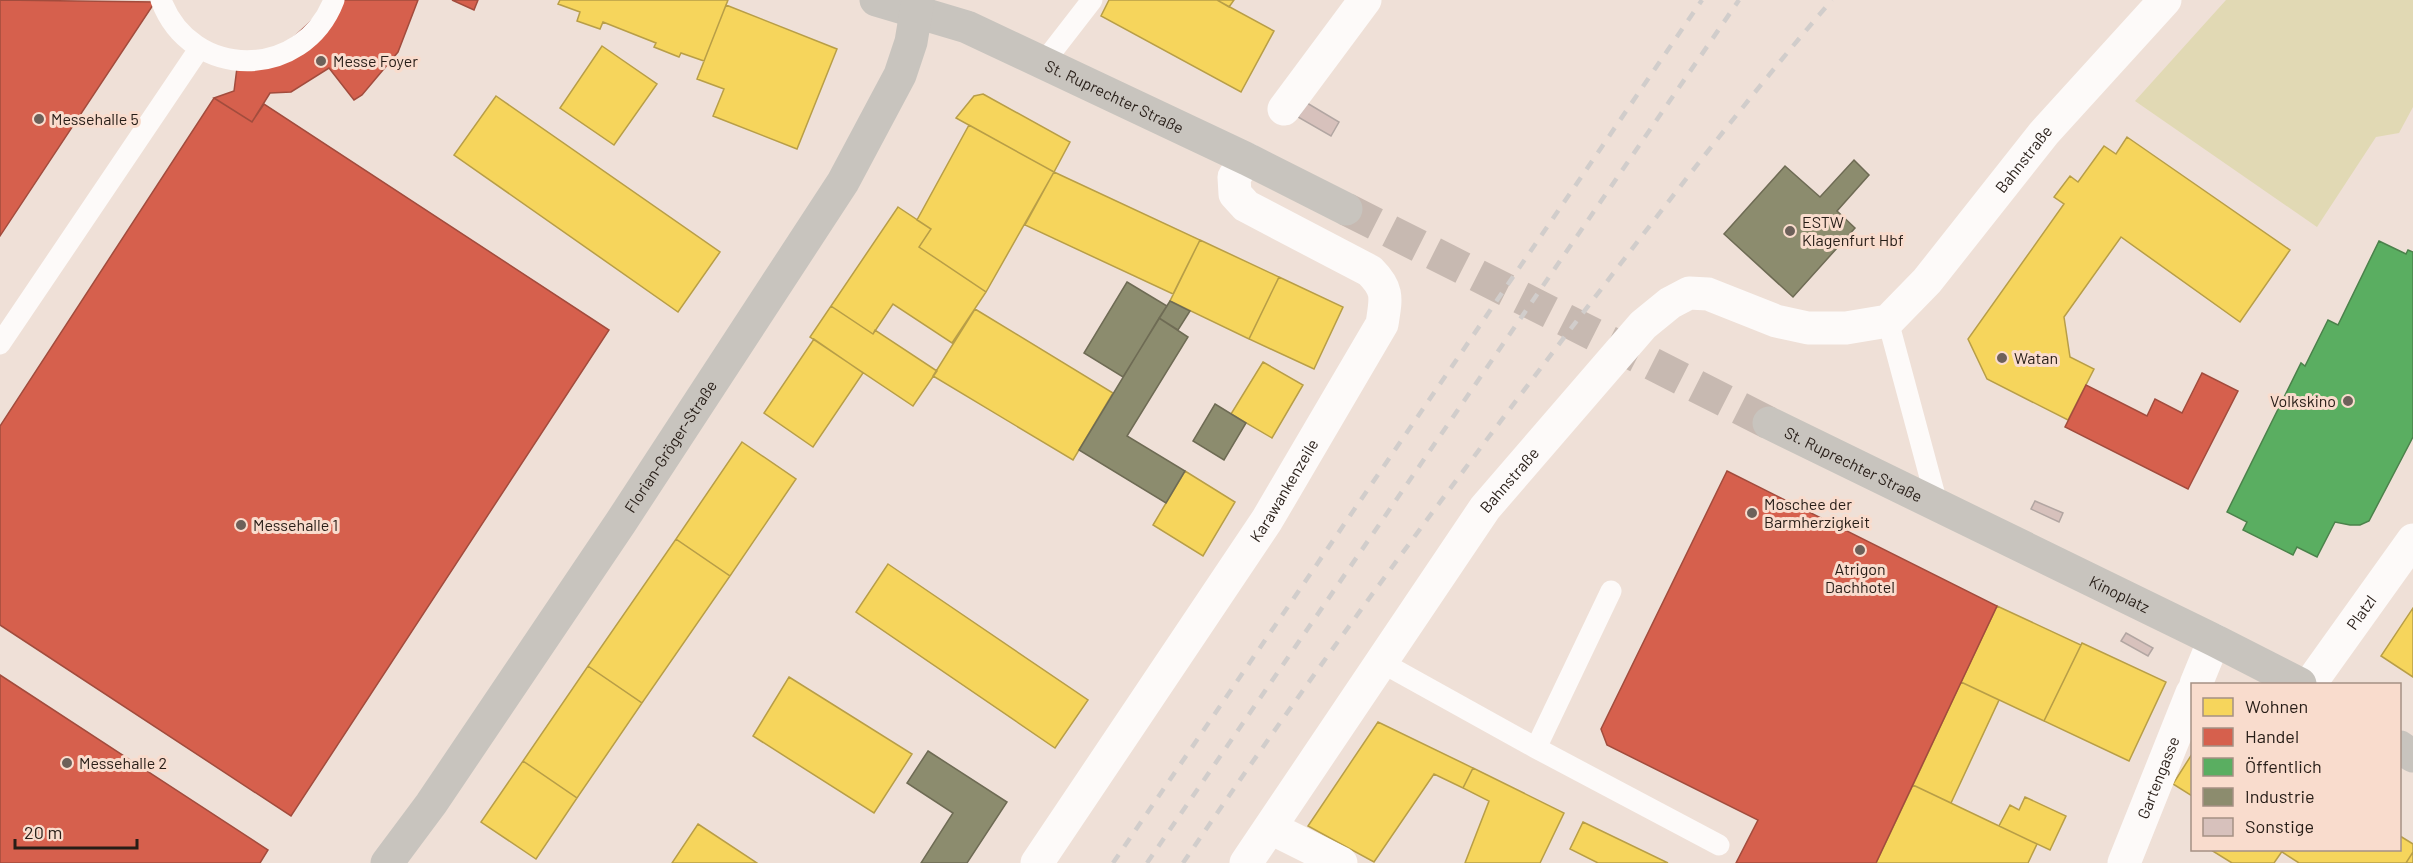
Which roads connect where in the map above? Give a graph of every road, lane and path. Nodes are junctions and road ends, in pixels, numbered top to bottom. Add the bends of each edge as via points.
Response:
1 (160, 0) edge
2 (334, 0) edge
3 (876, 0) edge
4 (1092, 0) edge
5 (1365, 0) edge
6 (2165, 0) edge
7 (917, 6) edge
8 (199, 48) junction
9 (1044, 62) junction
10 (1284, 109) dead end
11 (1247, 159) junction
12 (1346, 209) tunnel mouth
13 (1888, 321) junction
14 (0, 344) edge
15 (1769, 423) tunnel mouth
16 (1938, 507) junction
17 (2413, 540) edge
18 (1611, 591) dead end
19 (2214, 640) junction
20 (1381, 662) junction
21 (2196, 683) edge
22 (2298, 683) edge
23 (2311, 683) edge
24 (2191, 698) edge
25 (1536, 748) junction
26 (1271, 828) junction
27 (1719, 845) dead end
28 (387, 863) edge
29 (1037, 863) edge
30 (1246, 863) edge
31 (1341, 863) edge
32 (2124, 863) edge

1 - 8 lane via 180,33
2 - 8 lane via 314,33 294,49 271,58 247,62 222,58
3 - 7 street, St. Ruprechter Straße
4 - 9 lane
5 - 10 street
6 - 13 street, Bahnstraße via 2044,133 1927,281
7 - 9 street, St. Ruprechter Straße
7 - 28 street, Florian-Gröger-Straße via 900,75 843,182 614,532
8 - 14 lane
9 - 11 street, St. Ruprechter Straße
11 - 12 street, St. Ruprechter Straße
11 - 29 street, Karawankenzeile via 1234,177 1235,194 1246,206 1370,271 1382,283 1387,298 1382,324 1267,520
13 - 16 lane
13 - 20 street, Bahnstraße via 1846,328 1808,328 1776,321 1708,294 1689,293 1670,303 1643,325 1485,508
15 - 16 street, St. Ruprechter Straße
16 - 19 street, Kinoplatz
17 - 23 street, Platzl
18 - 25 lane
19 - 21 street
19 - 22 street, Kinoplatz
20 - 25 lane
20 - 26 street, Bahnstraße
24 - 32 street, Gartengasse
25 - 27 lane
26 - 30 street, Bahnstraße
26 - 31 street

